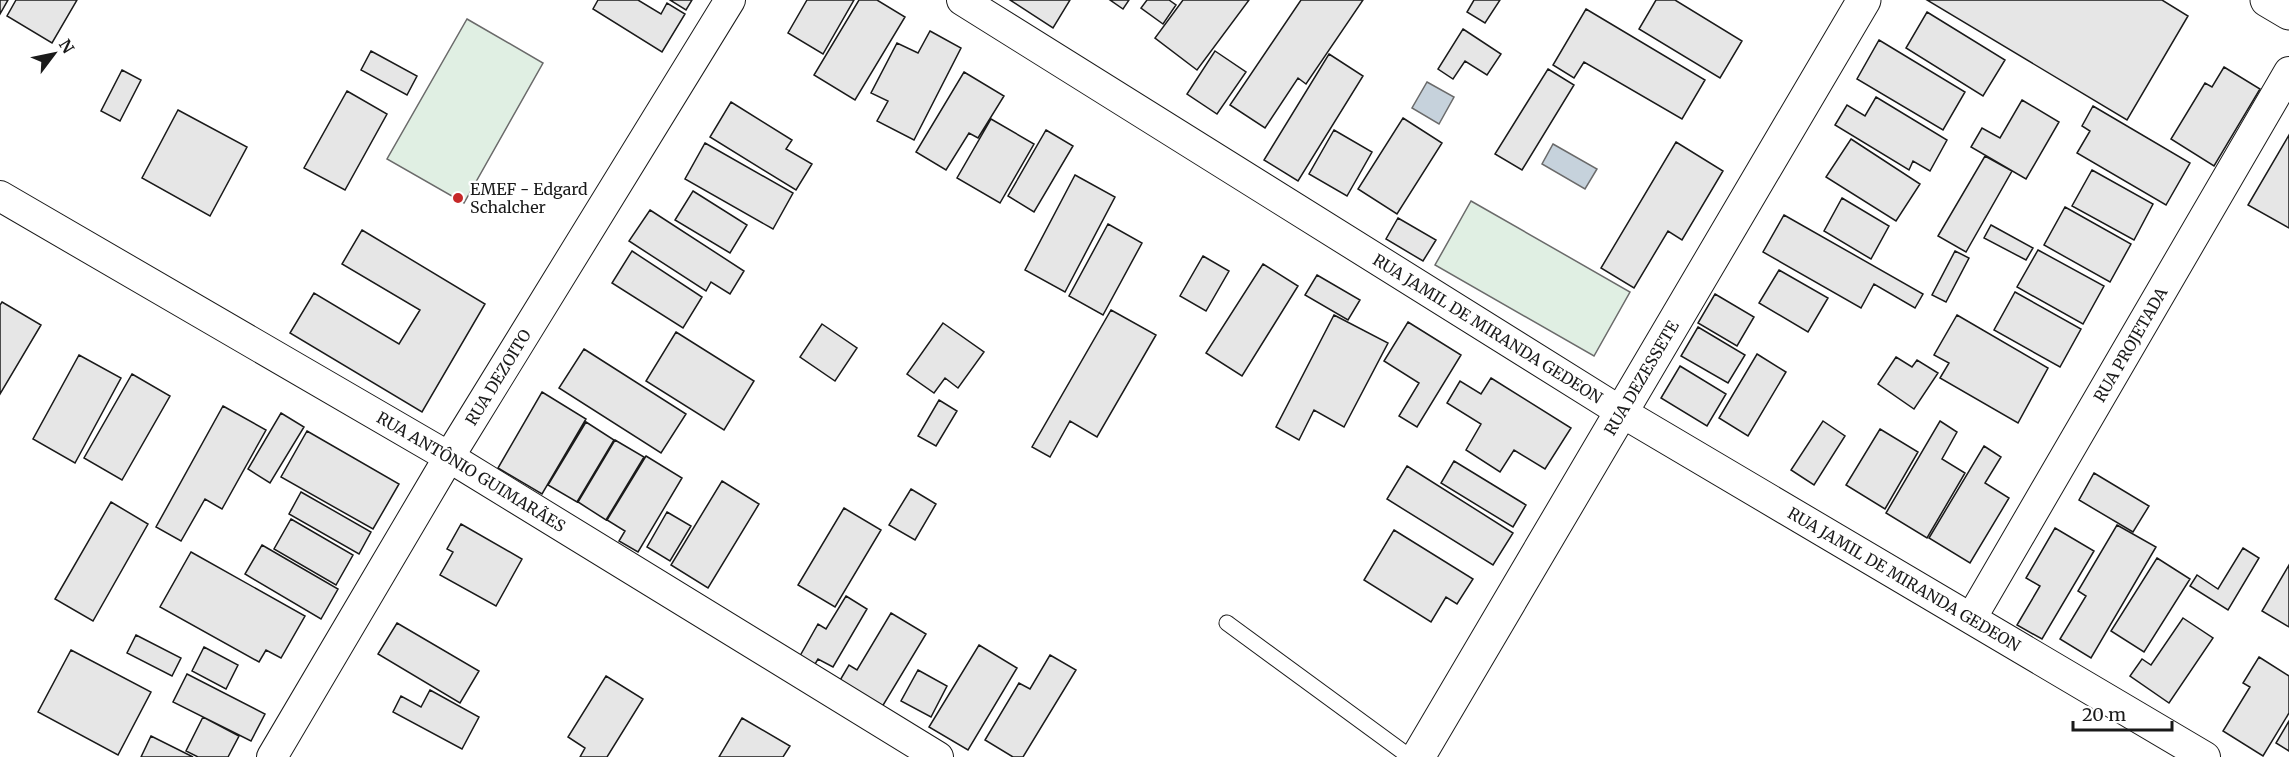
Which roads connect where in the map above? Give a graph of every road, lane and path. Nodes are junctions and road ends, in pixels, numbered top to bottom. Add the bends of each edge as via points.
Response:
1 (730, 0) edge
2 (962, 0) edge
3 (1864, 0) edge
4 (2267, 0) edge
5 (2289, 14) edge
6 (2289, 72) edge
7 (0, 196) edge
8 (1623, 413) junction
9 (449, 457) junction
10 (1972, 617) junction
11 (1227, 623) dead end
12 (272, 757) edge
13 (938, 757) edge
14 (1410, 757) edge
15 (1418, 757) edge
16 (2205, 757) edge

1 - 9 street, RUA DEZOITO
2 - 8 street, RUA JAMIL DE MIRANDA GEDEON
3 - 8 street, RUA DEZESSETE
4 - 5 street
6 - 10 street, RUA PROJETADA
7 - 9 street, RUA ANTÔNIO GUIMARÃES
8 - 10 street, RUA JAMIL DE MIRANDA GEDEON
8 - 15 street, RUA DEZESSETE
9 - 12 street, RUA DEZOITO
9 - 13 street, RUA ANTÔNIO GUIMARÃES
10 - 16 street, RUA JAMIL DE MIRANDA GEDEON
11 - 14 lane

